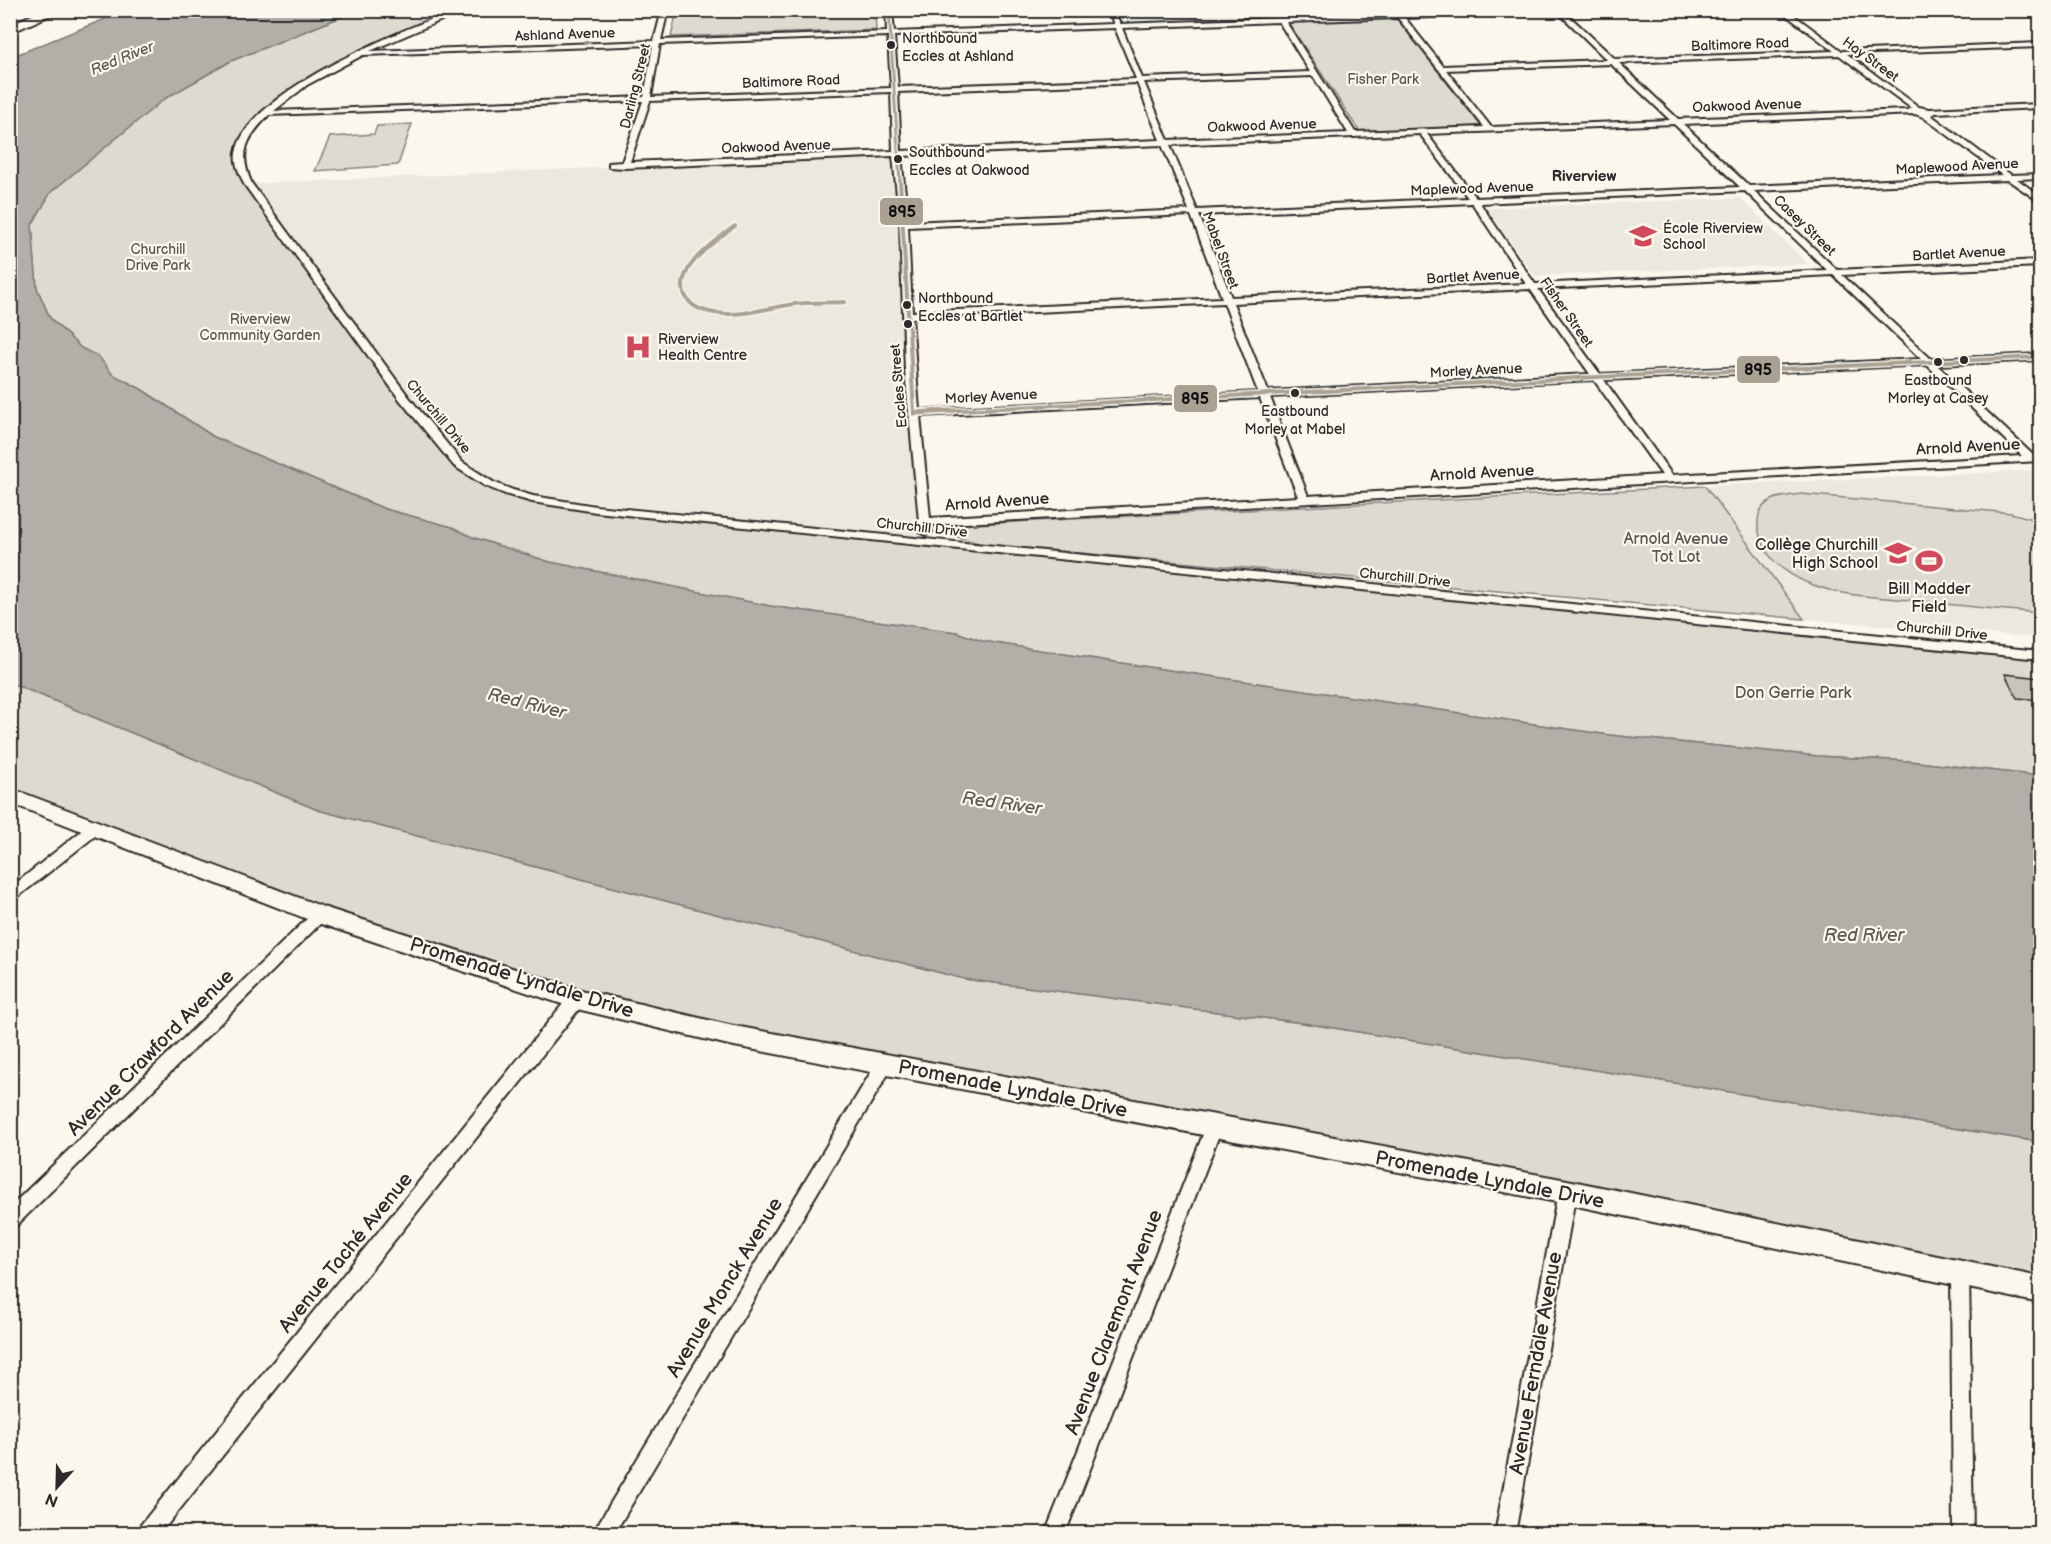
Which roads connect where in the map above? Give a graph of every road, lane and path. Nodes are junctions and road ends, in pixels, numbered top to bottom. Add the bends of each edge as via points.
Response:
1 (38, 10) edge
2 (56, 10) edge
3 (462, 10) edge
4 (665, 10) edge
5 (889, 10) edge
6 (1111, 10) edge
7 (1336, 10) edge
8 (1782, 10) edge
9 (1561, 11) edge
10 (1400, 16) junction
11 (1342, 18) junction
12 (10, 21) edge
13 (1282, 21) junction
14 (1118, 26) junction
15 (10, 28) edge
16 (891, 34) junction
17 (658, 42) junction
18 (2040, 45) edge
19 (359, 53) junction
20 (1839, 53) junction
21 (1611, 61) junction
22 (1441, 68) junction
23 (1315, 74) junction
24 (1140, 80) junction
25 (895, 89) junction
26 (647, 99) junction
27 (2040, 106) edge
28 (1914, 110) junction
29 (269, 113) junction
30 (1928, 113) junction
31 (1676, 122) junction
32 (1489, 129) junction
33 (1422, 132) junction
34 (1353, 135) junction
35 (1165, 142) junction
36 (897, 154) junction
37 (612, 165) dead end
38 (625, 166) junction
39 (2040, 176) edge
40 (2010, 177) junction
41 (1749, 189) junction
42 (2040, 200) edge
43 (1475, 201) junction
44 (1194, 213) junction
45 (904, 225) junction
46 (2040, 263) edge
47 (1835, 272) junction
48 (1532, 286) junction
49 (1226, 300) junction
50 (908, 315) junction
51 (2040, 357) edge
52 (1930, 363) junction
53 (1597, 377) junction
54 (1263, 394) junction
55 (914, 414) junction
56 (2036, 459) edge
57 (1669, 478) junction
58 (1304, 499) junction
59 (927, 522) junction
60 (926, 542) junction
61 (2040, 655) edge
62 (10, 795) edge
63 (95, 828) junction
64 (10, 897) edge
65 (320, 915) junction
66 (577, 999) junction
67 (885, 1064) junction
68 (1214, 1127) junction
69 (1567, 1192) junction
70 (10, 1220) edge
71 (1960, 1273) junction
72 (2040, 1290) edge
73 (146, 1533) edge
74 (602, 1533) edge
75 (1054, 1533) edge
76 (1505, 1533) edge
77 (1963, 1533) edge

1 - 12 highway
2 - 15 highway
3 - 19 street, Churchill Drive
4 - 17 street, Darling Street
5 - 16 street, Eccles Street
6 - 14 street, Mabel Street
7 - 11 street
8 - 20 street, Hay Street
9 - 10 street, Ashland Avenue
9 - 21 street, Casey Street
10 - 11 street, Ashland Avenue
10 - 22 street
11 - 13 street, Ashland Avenue
13 - 14 street, Ashland Avenue
13 - 23 street
14 - 16 street, Ashland Avenue
14 - 24 street, Mabel Street
16 - 17 street, Ashland Avenue
16 - 25 street, Eccles Street
17 - 19 street, Ashland Avenue
17 - 26 street, Darling Street
18 - 20 street, Baltimore Road
19 - 29 street, Churchill Drive via 314,78
20 - 21 street, Baltimore Road
20 - 28 street, Hay Street
21 - 22 street, Baltimore Road
21 - 31 street, Casey Street
22 - 32 street
23 - 24 street, Baltimore Road
23 - 34 street
24 - 25 street, Baltimore Road
24 - 35 street, Mabel Street
25 - 26 street, Baltimore Road
25 - 36 street, Eccles Street
26 - 29 street, Baltimore Road
26 - 38 street, Darling Street
27 - 30 street
28 - 30 street
28 - 31 street, Oakwood Avenue
29 - 60 street, Churchill Drive via 241,149 241,167 248,184 404,398 458,464 489,484 532,499
30 - 40 street
31 - 32 street, Oakwood Avenue
31 - 41 street, Casey Street
32 - 33 street, Oakwood Avenue
33 - 34 street, Oakwood Avenue
33 - 43 street, Fisher Street
34 - 35 street, Oakwood Avenue
35 - 36 street, Oakwood Avenue
35 - 44 street, Mabel Street
36 - 38 street, Oakwood Avenue
36 - 45 street, Eccles Street
37 - 38 street, Oakwood Avenue
39 - 40 street, Maplewood Avenue
40 - 41 street, Maplewood Avenue
40 - 42 street
41 - 43 street, Maplewood Avenue
41 - 47 street, Casey Street
43 - 44 street, Maplewood Avenue
43 - 48 street, Fisher Street
44 - 45 street, Maplewood Avenue
44 - 49 street, Mabel Street
45 - 50 street, Eccles Street
46 - 47 street, Bartlet Avenue
47 - 48 street, Bartlet Avenue
47 - 52 street, Casey Street
48 - 49 street, Bartlet Avenue
48 - 53 street, Fisher Street
49 - 50 street, Bartlet Avenue
49 - 54 street, Mabel Street
50 - 55 street, Eccles Street
51 - 52 street, Morley Avenue
52 - 53 street, Morley Avenue
52 - 56 street, Casey Street
53 - 54 street, Morley Avenue
53 - 57 street, Fisher Street
54 - 55 street, Morley Avenue
54 - 58 street, Mabel Street
55 - 59 street, Eccles Street
56 - 57 street, Arnold Avenue
57 - 58 street, Arnold Avenue
58 - 59 street, Arnold Avenue
59 - 60 street, Eccles Street
60 - 61 street, Churchill Drive
62 - 63 street, Promenade Lyndale Drive
63 - 64 street
63 - 65 street, Promenade Lyndale Drive
65 - 66 street, Promenade Lyndale Drive
65 - 70 street, Avenue Crawford Avenue
66 - 67 street, Promenade Lyndale Drive via 729,1035
66 - 73 street, Avenue Taché Avenue
67 - 68 street, Promenade Lyndale Drive
67 - 74 street, Avenue Monck Avenue
68 - 69 street, Promenade Lyndale Drive
68 - 75 street, Avenue Claremont Avenue
69 - 71 street, Promenade Lyndale Drive
69 - 76 street, Avenue Ferndale Avenue
71 - 72 street, Promenade Lyndale Drive
71 - 77 street

